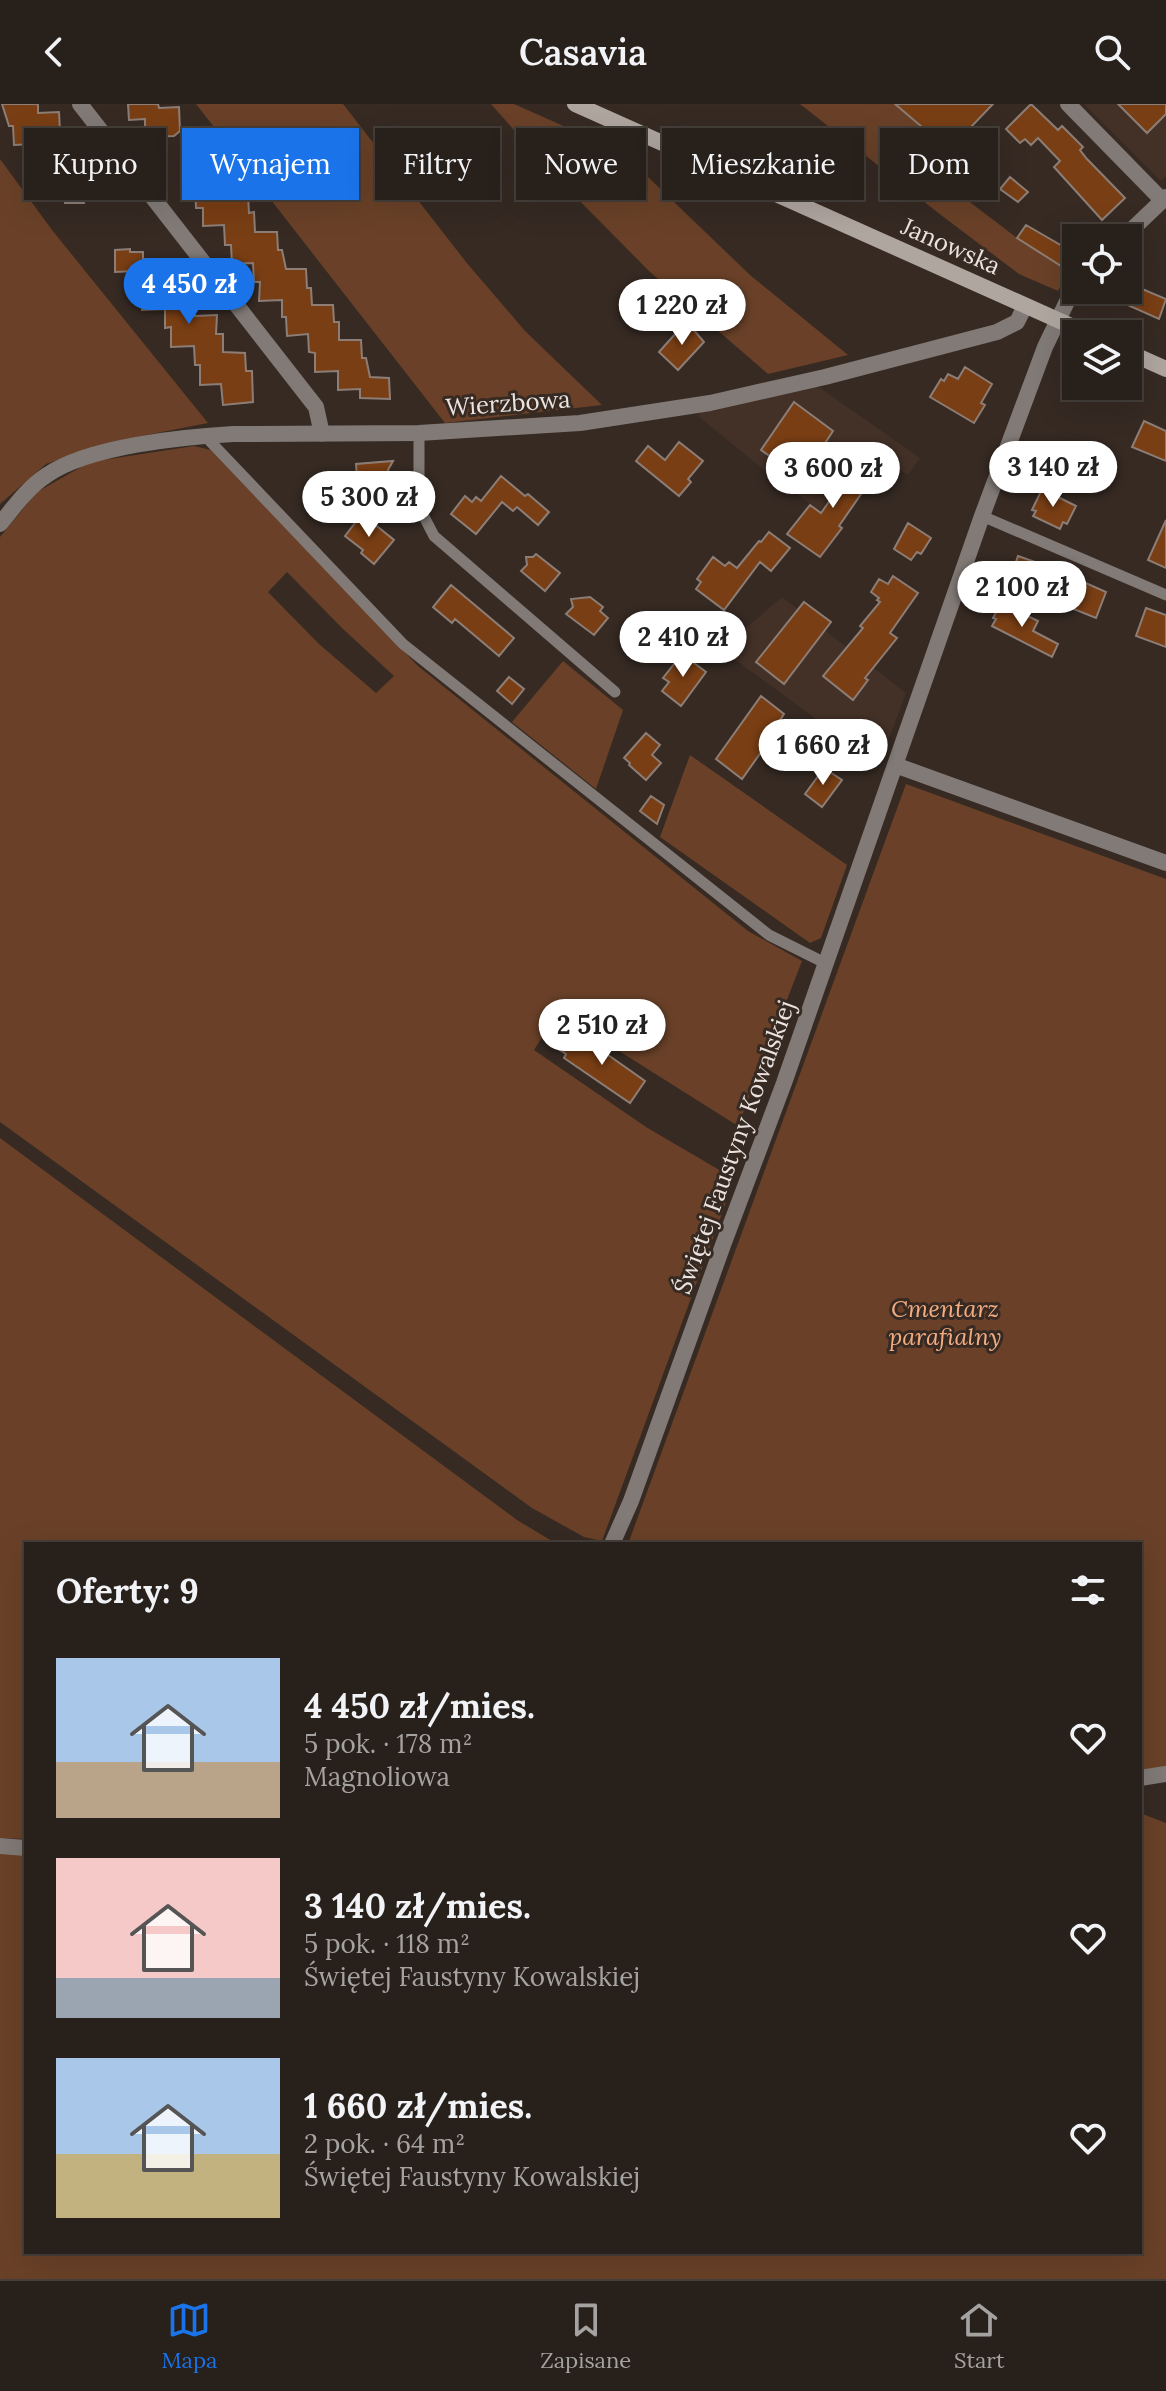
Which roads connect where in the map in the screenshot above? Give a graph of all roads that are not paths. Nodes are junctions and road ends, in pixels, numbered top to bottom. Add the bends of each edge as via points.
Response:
1 (80, 104) edge
2 (575, 104) edge
3 (1068, 104) edge
4 (1164, 199) edge
5 (1138, 224) edge
6 (1066, 304) edge
7 (1025, 306) junction
8 (1058, 320) junction
9 (1062, 322) edge
10 (1142, 358) edge
11 (1166, 369) edge
12 (419, 433) junction
13 (322, 434) junction
14 (205, 436) junction
15 (982, 516) junction
16 (0, 524) edge
17 (1166, 595) edge
18 (615, 692) dead end
19 (895, 765) junction
20 (1166, 863) edge
21 (827, 964) junction
22 (613, 1542) edge
23 (1166, 1774) edge
24 (1142, 1778) edge
25 (0, 1846) edge
26 (24, 1848) edge

1 - 13 street via 316,407
2 - 7 main road, Janowska
3 - 4 street
4 - 5 street
6 - 8 street, Świętej Faustyny Kowalskiej
7 - 8 main road, Janowska
7 - 12 street, Wierzbowa via 1017,322 997,332 710,403 580,423
8 - 9 main road, Janowska
8 - 15 street, Świętej Faustyny Kowalskiej
10 - 11 main road
12 - 13 street, Wierzbowa
12 - 18 lane via 419,507 434,536
13 - 14 street, Wierzbowa
14 - 16 street, Wierzbowa via 101,452 67,464 46,475
14 - 21 lane via 403,644 769,935
15 - 17 lane
15 - 19 street, Świętej Faustyny Kowalskiej
19 - 20 street
19 - 21 street, Świętej Faustyny Kowalskiej
21 - 22 street, Świętej Faustyny Kowalskiej
23 - 24 street
25 - 26 street

